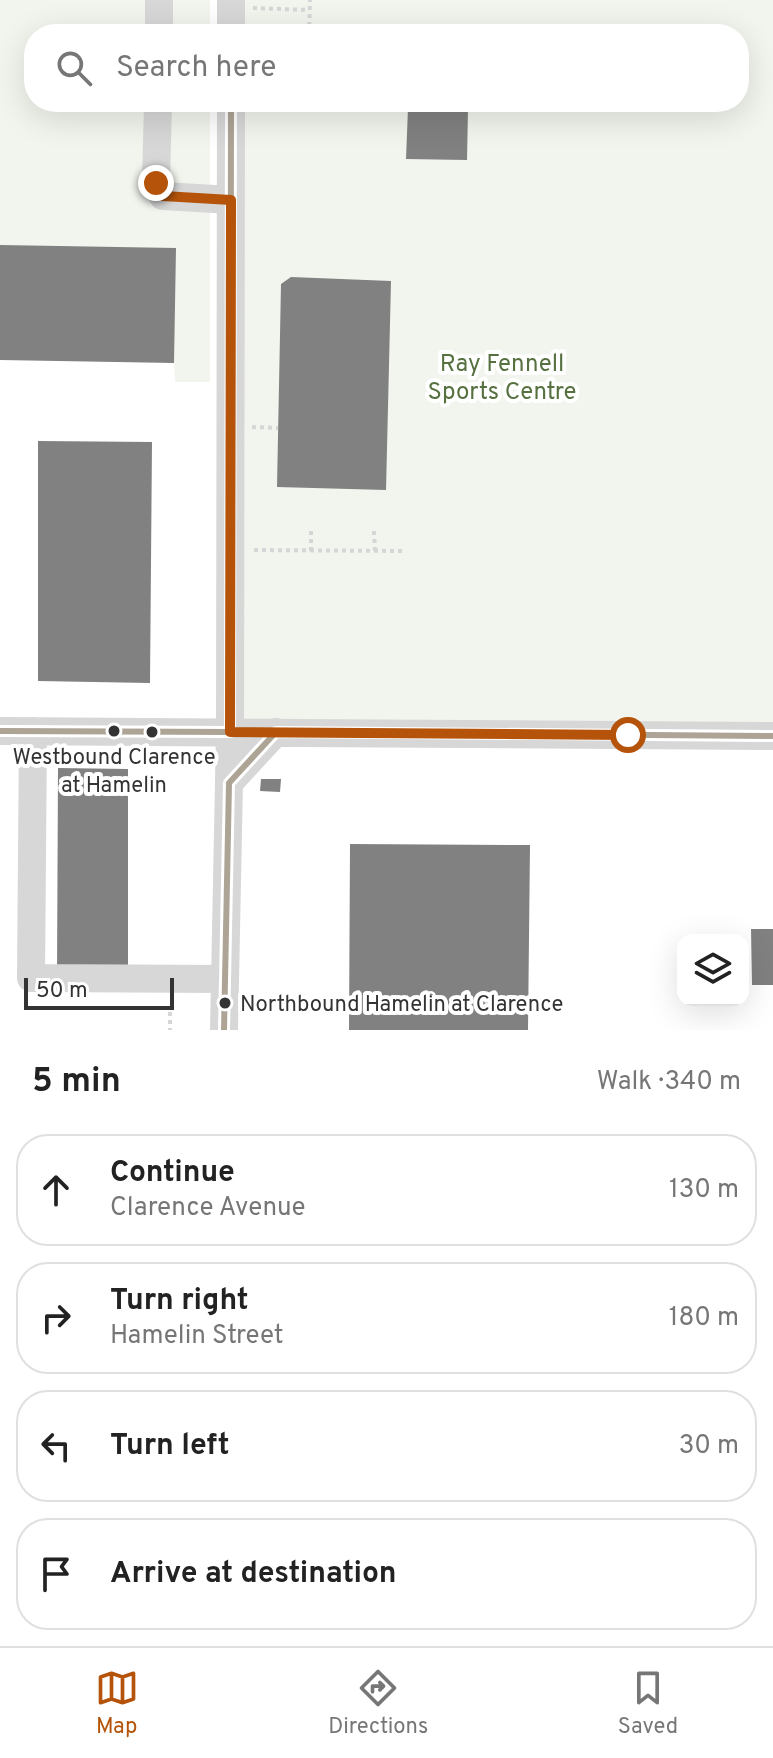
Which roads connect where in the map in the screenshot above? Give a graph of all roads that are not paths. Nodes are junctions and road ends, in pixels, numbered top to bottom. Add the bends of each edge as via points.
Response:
1 (159, 0) edge
2 (159, 24) edge
3 (158, 112) edge
4 (231, 112) edge
5 (231, 200) junction
6 (0, 731) edge
7 (33, 731) junction
8 (230, 732) junction
9 (276, 732) junction
10 (773, 736) edge
11 (229, 783) junction
12 (225, 979) junction
13 (224, 1030) edge

1 - 2 street
3 - 5 street via 156,183 163,196
4 - 5 street
5 - 8 street
6 - 7 street
7 - 8 street
7 - 12 street via 31,978
8 - 9 street
8 - 11 street
9 - 10 street
9 - 11 street
11 - 12 street
12 - 13 street

